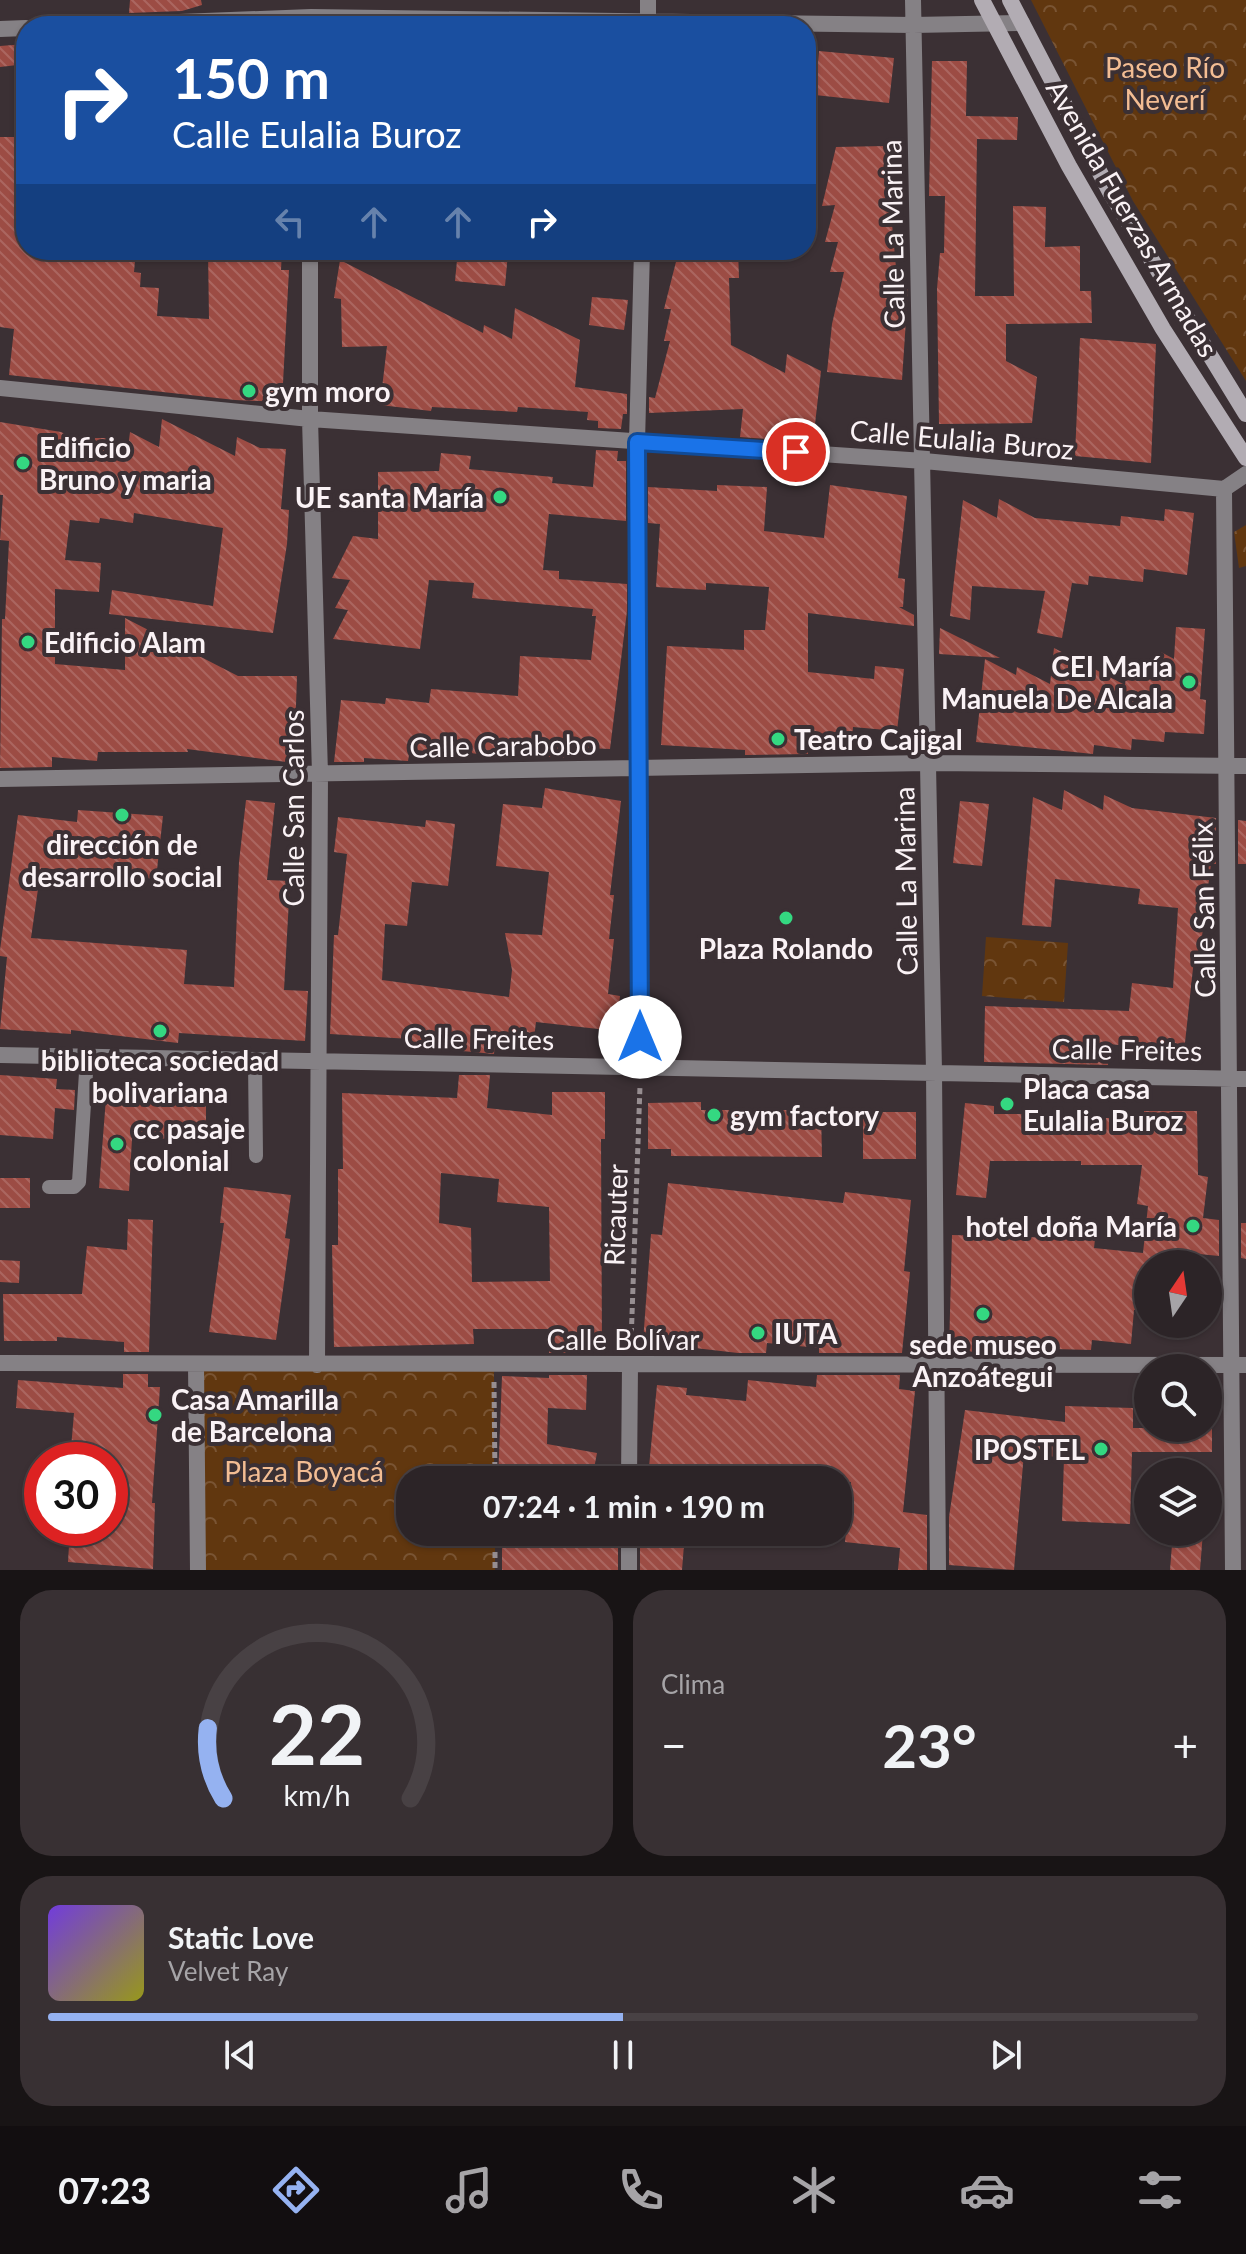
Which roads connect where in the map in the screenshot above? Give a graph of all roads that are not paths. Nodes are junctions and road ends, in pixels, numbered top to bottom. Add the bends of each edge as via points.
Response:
1 (913, 0) edge
2 (982, 0) edge
3 (1010, 0) edge
4 (311, 14) edge
5 (272, 16) edge
6 (378, 16) edge
7 (993, 21) junction
8 (1022, 23) junction
9 (816, 25) edge
10 (913, 25) junction
11 (310, 260) edge
12 (642, 260) edge
13 (0, 388) edge
14 (1246, 414) edge
15 (310, 419) junction
16 (637, 442) junction
17 (1246, 458) edge
18 (924, 461) junction
19 (1246, 474) edge
20 (1224, 489) junction
21 (928, 763) junction
22 (1228, 766) junction
23 (1246, 766) edge
24 (640, 768) junction
25 (320, 774) junction
26 (0, 779) edge
27 (0, 1055) edge
28 (87, 1057) junction
29 (255, 1060) junction
30 (319, 1062) junction
31 (640, 1067) junction
32 (934, 1071) junction
33 (1239, 1078) edge
34 (256, 1156) dead end
35 (49, 1187) dead end
36 (0, 1363) edge
37 (196, 1364) junction
38 (937, 1364) junction
39 (317, 1365) junction
40 (630, 1365) junction
41 (1239, 1365) edge
42 (629, 1466) edge
43 (629, 1546) edge
44 (198, 1570) edge
45 (629, 1570) edge
46 (938, 1570) edge
47 (1233, 1570) edge

1 - 10 street, Calle La Marina
2 - 7 street, Avenida Fuerzas Armadas
3 - 8 street, Avenida Fuerzas Armadas
4 - 5 street
4 - 6 street
7 - 8 street
7 - 10 street
7 - 17 street, Avenida Fuerzas Armadas via 1163,329
8 - 14 street, Avenida Fuerzas Armadas via 1110,192
9 - 10 street
10 - 18 street, Calle La Marina
11 - 15 street, Calle San Carlos
12 - 16 street
13 - 15 street, Calle Eulalia Buroz
15 - 16 street, Calle Eulalia Buroz
15 - 25 street, Calle San Carlos
16 - 18 street, Calle Eulalia Buroz
16 - 24 street
18 - 20 street, Calle Eulalia Buroz
18 - 21 street, Calle La Marina
19 - 20 street
20 - 22 street, Calle San Félix
21 - 22 street, Calle Carabobo
21 - 24 street, Calle Carabobo
21 - 32 street, Calle La Marina
22 - 23 street, Calle Carabobo
22 - 33 street, Calle San Félix
24 - 25 street, Calle Carabobo
24 - 31 street
25 - 26 street, Calle Carabobo
25 - 30 street, Calle San Carlos
27 - 28 street, Calle Freites
28 - 29 street, Calle Freites
28 - 35 lane via 79,1182 74,1187
29 - 30 street, Calle Freites
29 - 34 lane
30 - 31 street, Calle Freites
30 - 39 street, Calle San Carlos
31 - 32 street, Calle Freites
32 - 33 street, Calle Freites
32 - 38 street, Calle La Marina
33 - 41 street, Calle San Félix
36 - 37 street, Calle Bolívar
37 - 39 street, Calle Bolívar
37 - 44 street
38 - 40 street, Calle Bolívar
38 - 41 street, Calle Bolívar
38 - 46 street, Calle La Marina
39 - 40 street, Calle Bolívar
40 - 42 street
41 - 47 street, Calle San Félix
43 - 45 street

